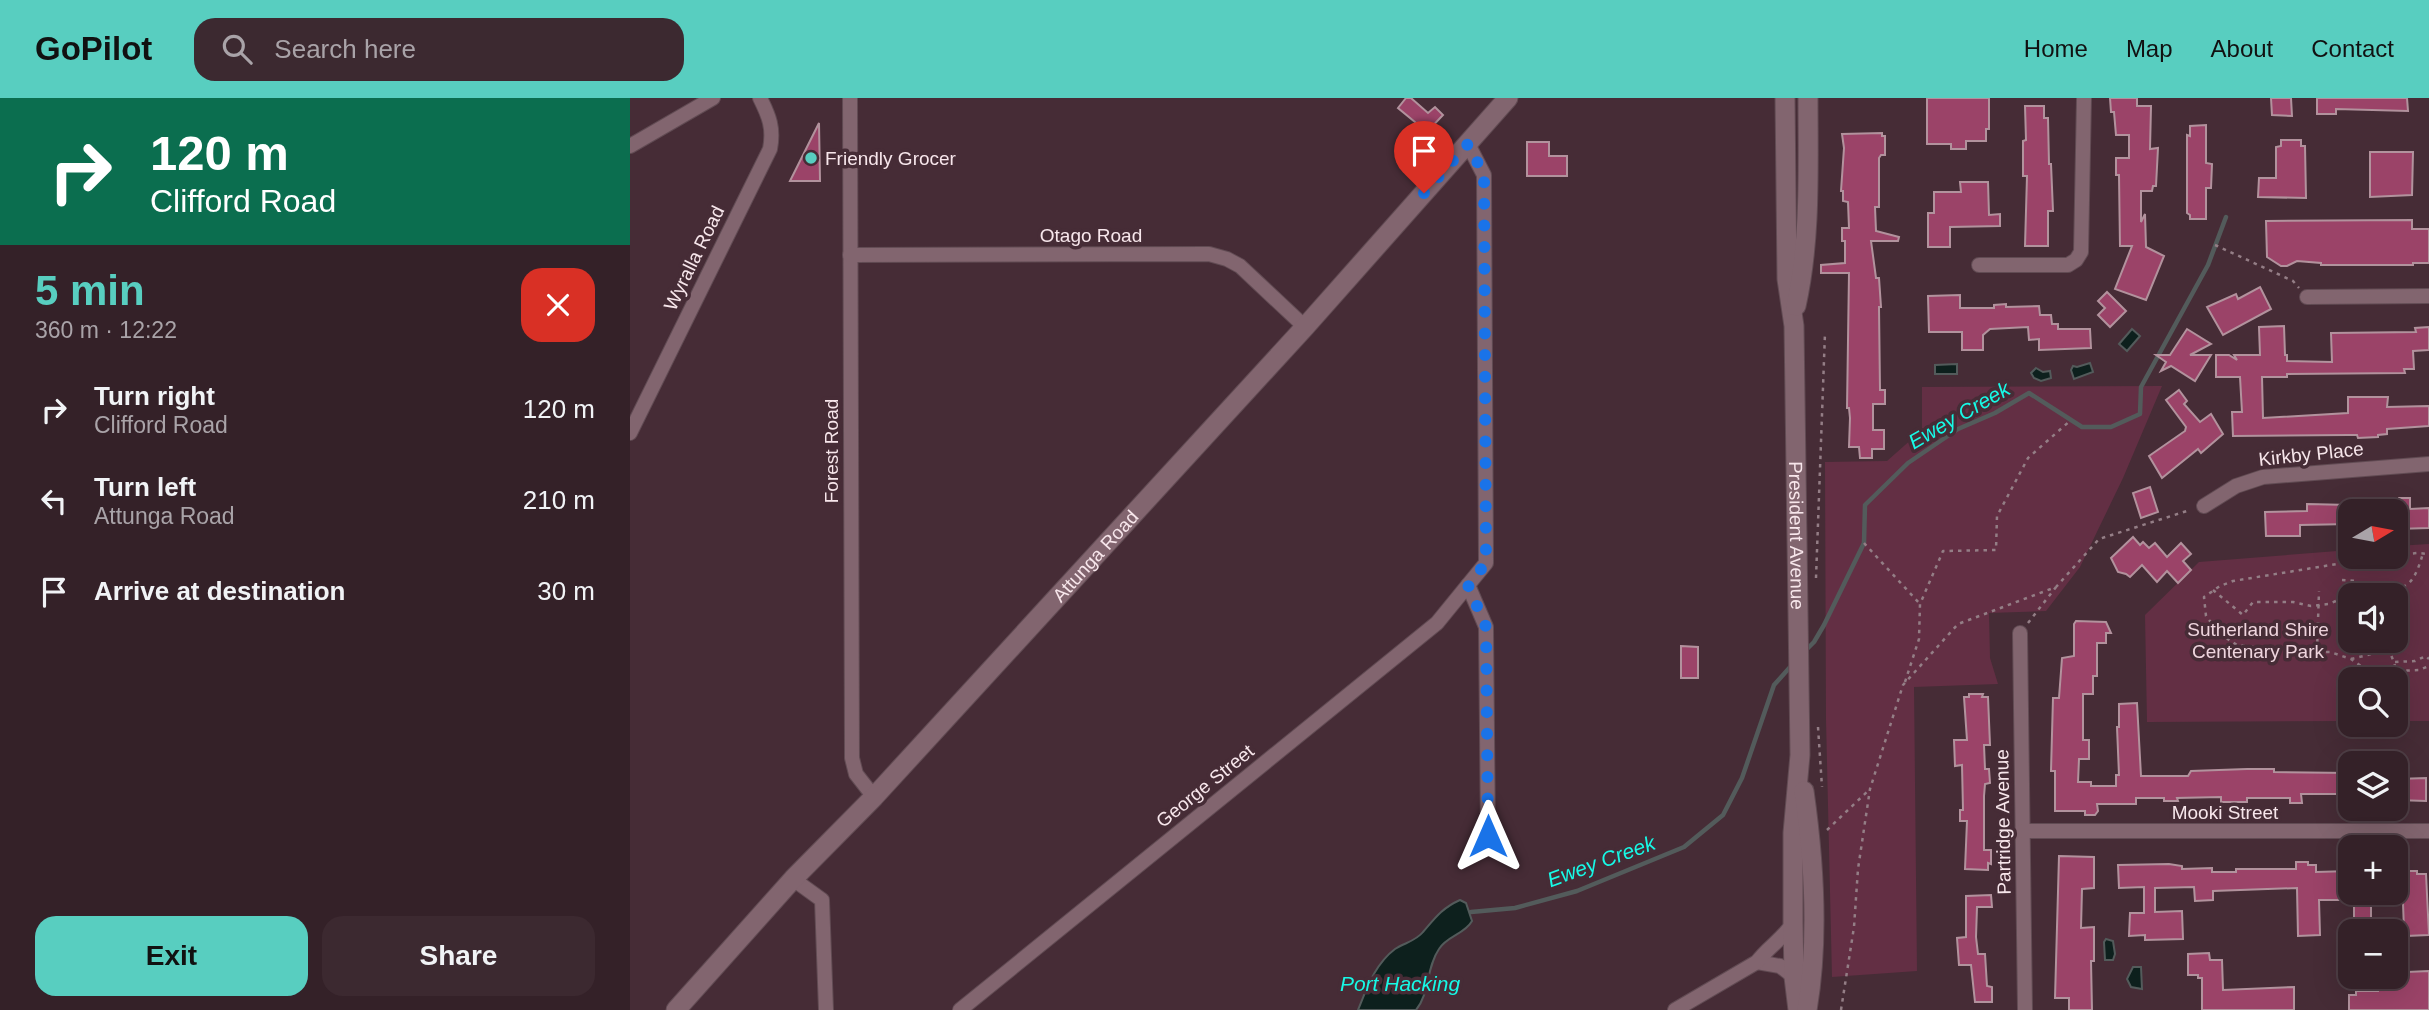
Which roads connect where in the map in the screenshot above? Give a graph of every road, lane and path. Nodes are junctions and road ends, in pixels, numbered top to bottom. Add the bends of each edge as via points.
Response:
1 (713, 98) edge
2 (760, 98) edge
3 (850, 98) edge
4 (1508, 98) edge
5 (1785, 98) edge
6 (1808, 98) edge
7 (2084, 98) edge
8 (1468, 144) junction
9 (630, 146) edge
10 (2216, 245) dead end
11 (850, 255) junction
12 (1979, 265) dead end
13 (2293, 281) dead end
14 (2429, 296) edge
15 (2307, 297) dead end
16 (1794, 314) junction
17 (1305, 327) junction
18 (1825, 333) dead end
19 (2071, 420) dead end
20 (630, 433) edge
21 (2429, 464) edge
22 (2204, 506) joint
23 (1864, 543) dead end
24 (2423, 553) junction
25 (2408, 554) edge
26 (2429, 554) edge
27 (2338, 564) edge
28 (2342, 580) dead end
29 (1816, 581) dead end
30 (2358, 583) edge
31 (2408, 584) edge
32 (1468, 585) junction
33 (2056, 587) junction
34 (2213, 590) junction
35 (2319, 592) dead end
36 (2338, 600) edge
37 (1920, 604) junction
38 (2319, 606) junction
39 (2020, 634) joint
40 (2317, 652) junction
41 (2376, 653) edge
42 (2390, 653) edge
43 (2351, 659) junction
44 (2429, 659) edge
45 (2395, 662) junction
46 (2429, 666) edge
47 (2362, 667) edge
48 (2395, 667) edge
49 (2408, 671) edge
50 (1903, 685) junction
51 (1800, 755) junction
52 (1870, 789) junction
53 (874, 797) junction
54 (2022, 831) junction
55 (2429, 831) edge
56 (1822, 835) dead end
57 (1488, 836) dead end
58 (793, 879) junction
59 (1793, 923) junction
60 (1757, 962) junction
61 (1794, 977) junction
62 (676, 1010) edge
63 (826, 1010) edge
64 (960, 1010) edge
65 (1675, 1010) edge
66 (1798, 1010) edge
67 (1807, 1010) edge
68 (1841, 1010) edge
69 (2025, 1010) edge

1 - 9 street
2 - 20 street, Wyralla Road via 770,118 770,149
3 - 11 street, Forest Road
4 - 8 main road, Attunga Road
5 - 16 main road, President Avenue via 1787,279
6 - 16 main road, President Avenue via 1802,279
7 - 12 street via 2081,252 2068,265
8 - 17 main road, Attunga Road
8 - 32 street, George Street via 1484,175 1486,563
10 - 13 path
11 - 17 street, Otago Road via 1209,254 1240,267
11 - 53 street, Forest Road via 852,758 856,774
14 - 15 street
16 - 51 main road, President Avenue
17 - 53 main road, Attunga Road
18 - 29 path
19 - 37 path via 2028,458 1997,516 1996,550 1943,551
21 - 22 street, Kirkby Place via 2263,477 2236,486
22 - 33 path via 2099,540
23 - 37 path
24 - 25 path
24 - 26 path
24 - 31 path via 2419,570
27 - 34 path via 2233,581
28 - 30 path
32 - 57 street via 1486,627
32 - 64 street, George Street via 1437,623
33 - 39 path
33 - 50 path via 1958,624
34 - 38 path via 2243,615 2253,602
34 - 40 path via 2204,597 2206,615 2220,634 2237,645
35 - 38 path
36 - 38 path
37 - 50 path via 1919,639
38 - 40 path
39 - 54 street, Partridge Avenue
40 - 43 path
41 - 43 path
42 - 45 path
43 - 47 path
44 - 45 path
45 - 48 path
46 - 49 path
50 - 52 path
51 - 59 main road, President Avenue via 1793,832
51 - 67 main road, President Avenue via 1811,838 1813,977
52 - 56 path
52 - 68 path
53 - 58 main road, Attunga Road
54 - 55 street, Mooki Street
54 - 69 street, Partridge Avenue
58 - 62 main road, Attunga Road
58 - 63 street via 822,900
59 - 60 street
59 - 61 main road, President Avenue
60 - 61 street via 1780,966
60 - 65 street
61 - 66 main road, President Avenue

